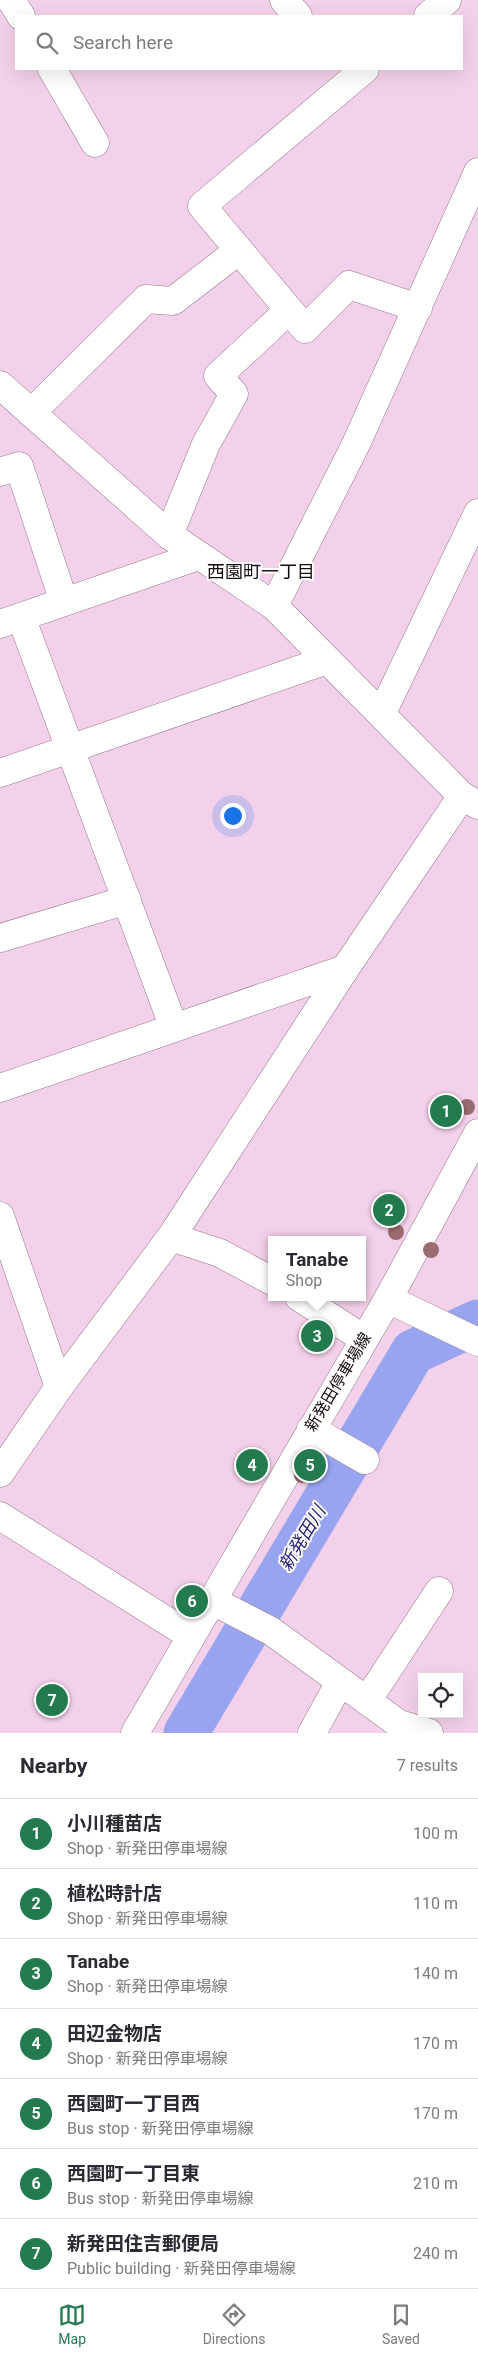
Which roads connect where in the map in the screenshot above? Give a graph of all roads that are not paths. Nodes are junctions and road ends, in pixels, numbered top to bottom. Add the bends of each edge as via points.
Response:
1 (11, 0) edge
2 (284, 0) edge
3 (447, 0) edge
4 (20, 15) edge
5 (297, 15) edge
6 (429, 15) edge
7 (53, 70) edge
8 (355, 72) edge
9 (96, 143) dead end
10 (478, 172) edge
11 (238, 251) junction
12 (418, 308) junction
13 (289, 310) junction
14 (0, 385) edge
15 (31, 413) junction
16 (0, 472) edge
17 (478, 513) edge
18 (169, 535) junction
19 (198, 556) junction
20 (64, 602) junction
21 (274, 606) junction
22 (11, 621) edge
23 (327, 660) junction
24 (382, 713) junction
25 (69, 749) junction
26 (0, 772) edge
27 (470, 800) edge
28 (127, 900) junction
29 (0, 938) edge
30 (344, 969) junction
31 (174, 1028) junction
32 (0, 1088) edge
33 (478, 1133) edge
34 (2, 1228) edge
35 (171, 1237) junction
36 (268, 1279) edge
37 (388, 1299) junction
38 (305, 1301) edge
39 (364, 1339) junction
40 (476, 1342) edge
41 (59, 1387) junction
42 (311, 1429) junction
43 (365, 1460) dead end
44 (0, 1474) edge
45 (0, 1516) edge
46 (439, 1591) dead end
47 (211, 1600) junction
48 (191, 1636) junction
49 (340, 1682) junction
50 (367, 1701) junction
51 (135, 1733) edge
52 (312, 1733) edge
53 (428, 1733) edge

1 - 4 street
2 - 5 street
3 - 6 street
7 - 9 street
8 - 11 street via 202,206
10 - 12 street
11 - 13 street
11 - 15 street via 173,301 146,299
12 - 13 street via 349,285 305,329
12 - 21 street via 356,444
13 - 18 street via 218,376 234,394 206,444
14 - 15 street
15 - 18 street
16 - 20 street via 19,466
17 - 24 street
18 - 19 street
19 - 20 street
19 - 21 street
20 - 22 street
21 - 23 street
22 - 25 street
23 - 24 street
23 - 25 street
24 - 27 street
25 - 26 street
25 - 28 street
27 - 30 street
28 - 29 street
28 - 31 street
30 - 31 street
30 - 35 street
31 - 32 street
33 - 37 street, 新発田停車場線
34 - 41 street
35 - 36 street via 220,1253
35 - 41 street
37 - 39 street, 新発田停車場線
37 - 40 street
38 - 39 street
39 - 42 street, 新発田停車場線
41 - 44 street
42 - 43 street
42 - 47 street, 新発田停車場線
45 - 48 street
46 - 50 street
47 - 48 street, 新発田停車場線
47 - 49 street via 271,1631
48 - 51 street, 新発田停車場線
49 - 50 street
49 - 52 street
50 - 53 street via 399,1724

